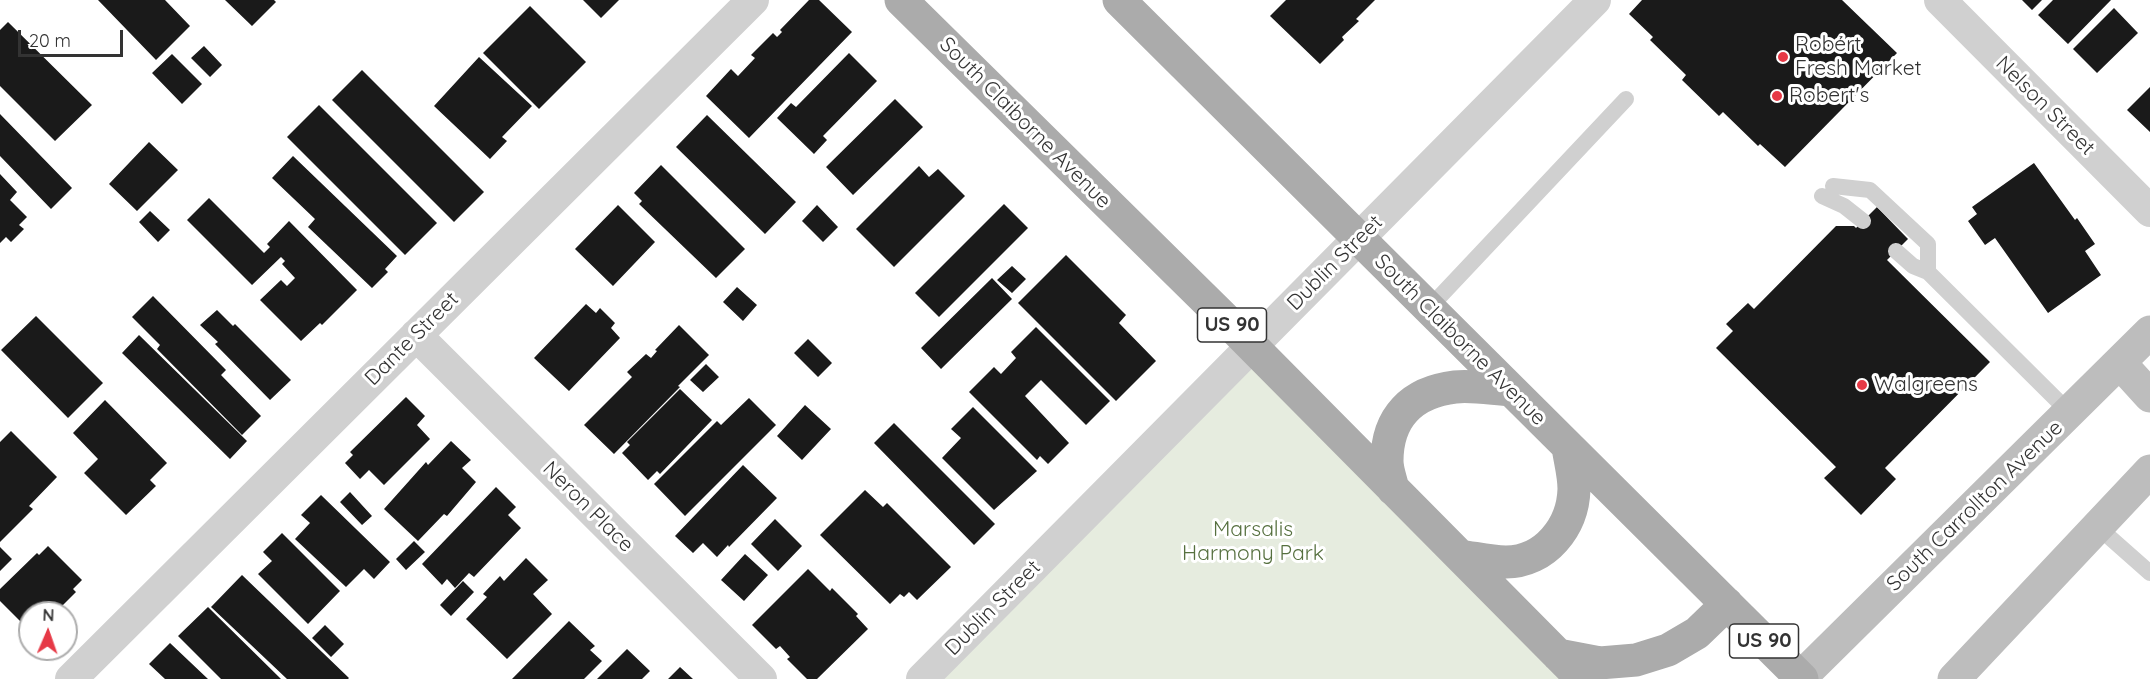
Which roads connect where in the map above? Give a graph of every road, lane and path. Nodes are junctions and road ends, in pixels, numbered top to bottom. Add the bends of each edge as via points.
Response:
1 (753, 0) edge
2 (901, 0) edge
3 (1119, 0) edge
4 (1595, 0) edge
5 (1940, 0) edge
6 (1626, 99) dead end
7 (2150, 211) edge
8 (1863, 221) dead end
9 (1359, 239) junction
10 (1896, 251) dead end
11 (1928, 272) junction
12 (1428, 308) junction
13 (2150, 333) edge
14 (416, 335) junction
15 (1252, 346) junction
16 (2120, 363) junction
17 (1511, 390) junction
18 (2150, 396) edge
19 (2070, 413) junction
20 (1568, 447) junction
21 (2150, 471) edge
22 (1394, 489) junction
23 (2098, 527) junction
24 (1460, 556) junction
25 (2150, 573) edge
26 (1727, 604) junction
27 (1558, 655) junction
28 (1801, 678) edge
29 (71, 679) edge
30 (761, 679) edge
31 (922, 679) edge
32 (1582, 679) edge
33 (1954, 679) edge

1 - 14 street, Dante Street
2 - 15 main road, South Claiborne Avenue / US 90
3 - 9 main road, South Claiborne Avenue / US 90
4 - 9 street, Dublin Street
5 - 7 street, Nelson Street
6 - 12 lane
8 - 11 lane via 1827,191 1870,189 1928,244
9 - 12 main road, South Claiborne Avenue / US 90
9 - 15 street, Dublin Street
10 - 11 lane via 1913,266
11 - 19 lane
12 - 17 main road, South Claiborne Avenue / US 90
13 - 16 main road, South Carrollton Avenue
14 - 29 street, Dante Street
14 - 30 street, Neron Place
15 - 22 main road, South Claiborne Avenue / US 90
15 - 31 street, Dublin Street
16 - 18 main road
16 - 19 main road, South Carrollton Avenue
17 - 20 main road, South Claiborne Avenue / US 90
17 - 22 main road via 1456,387 1428,392 1410,404 1396,419 1389,440 1387,464
19 - 28 main road, South Carrollton Avenue
20 - 24 main road via 1574,489 1560,533 1547,549 1525,560 1505,562
20 - 26 main road, South Claiborne Avenue / US 90
21 - 23 main road
22 - 24 main road, South Claiborne Avenue / US 90
23 - 25 lane
23 - 33 main road
24 - 27 main road, South Claiborne Avenue / US 90
26 - 27 main road via 1697,633 1668,650 1636,660 1600,663
26 - 28 main road, South Claiborne Avenue / US 90
27 - 32 main road, South Claiborne Avenue / US 90

